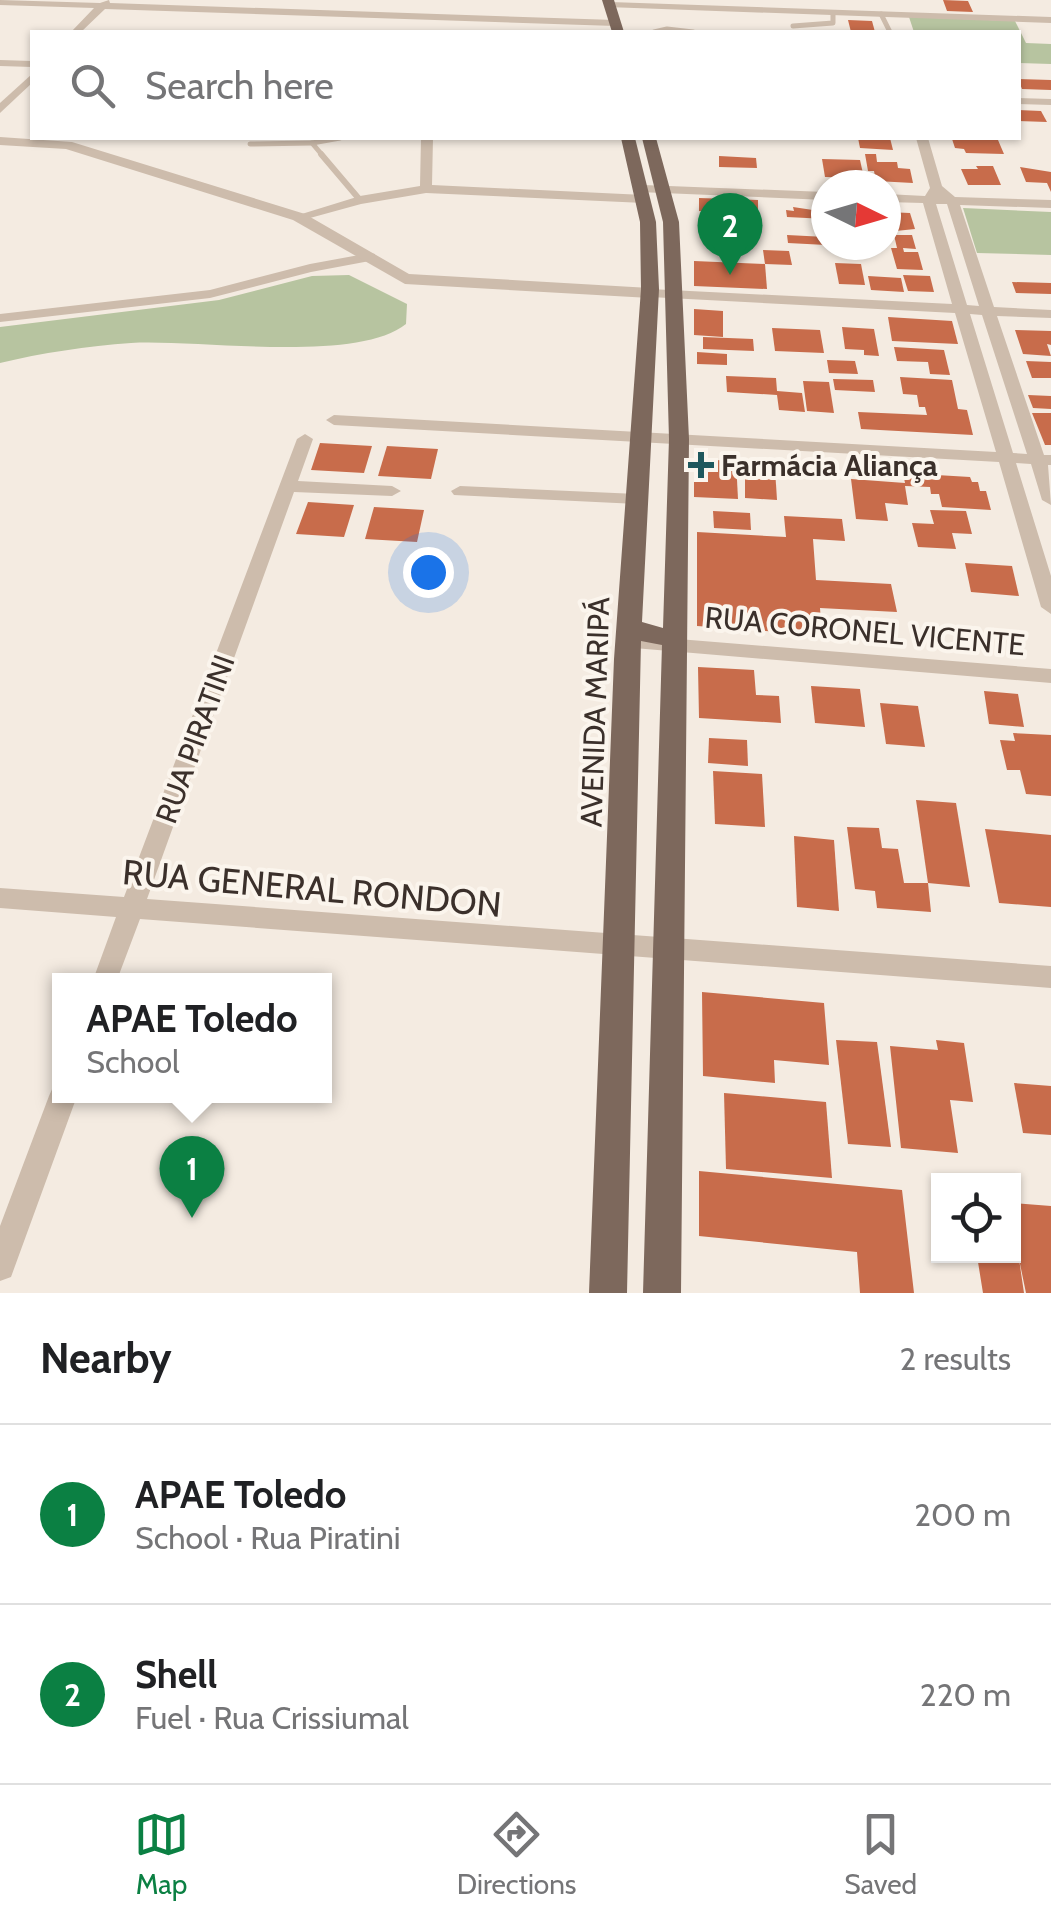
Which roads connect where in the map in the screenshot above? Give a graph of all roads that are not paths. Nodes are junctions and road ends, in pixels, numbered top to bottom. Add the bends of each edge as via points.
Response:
1 (360, 0) edge
2 (914, 0) edge
3 (0, 2) edge
4 (609, 2) edge
5 (105, 3) edge
6 (748, 5) edge
7 (833, 13) junction
8 (360, 14) junction
9 (881, 14) junction
10 (920, 16) junction
11 (1051, 20) edge
12 (597, 22) edge
13 (793, 26) dead end
14 (617, 28) edge
15 (78, 30) edge
16 (356, 30) edge
17 (889, 30) edge
18 (0, 63) edge
19 (30, 64) edge
20 (30, 79) edge
21 (1021, 101) edge
22 (1051, 102) edge
23 (0, 110) edge
24 (331, 140) edge
25 (428, 140) edge
26 (629, 140) edge
27 (648, 140) edge
28 (922, 140) edge
29 (0, 141) edge
30 (250, 144) dead end
31 (312, 144) junction
32 (426, 189) junction
33 (653, 190) junction
34 (932, 194) junction
35 (811, 195) edge
36 (901, 197) edge
37 (360, 200) junction
38 (952, 201) junction
39 (1051, 204) edge
40 (300, 216) junction
41 (370, 257) junction
42 (662, 294) junction
43 (960, 309) junction
44 (988, 311) junction
45 (1051, 314) edge
46 (0, 318) edge
47 (334, 420) dead end
48 (640, 436) junction
49 (679, 438) junction
50 (305, 439) dead end
51 (1006, 458) junction
52 (1044, 460) edge
53 (288, 486) junction
54 (392, 490) dead end
55 (460, 491) dead end
56 (637, 500) junction
57 (1051, 500) edge
58 (1051, 606) edge
59 (629, 642) junction
60 (675, 647) junction
61 (1051, 676) edge
62 (0, 898) edge
63 (132, 909) junction
64 (618, 948) junction
65 (669, 951) junction
66 (108, 973) edge
67 (1051, 977) edge
68 (60, 1103) edge
69 (0, 1266) edge
70 (608, 1293) edge
71 (662, 1293) edge

1 - 8 street
2 - 10 street
3 - 5 street
4 - 6 street
4 - 14 main road
5 - 8 street
5 - 15 street
6 - 7 street
7 - 9 street
7 - 13 lane via 833,23
8 - 12 street
8 - 16 street
9 - 10 street
9 - 17 lane
10 - 11 street
12 - 14 street
18 - 19 street
20 - 23 street
21 - 22 street
24 - 31 lane
25 - 32 street
26 - 33 main road, AVENIDA MARIPÁ
27 - 33 main road, AVENIDA MARIPÁ
28 - 34 street
29 - 40 street via 67,145
30 - 31 lane
31 - 37 lane
32 - 33 street
32 - 37 street
33 - 35 street
33 - 42 main road, AVENIDA MARIPÁ
34 - 36 street
34 - 38 street
34 - 43 street
37 - 40 street
38 - 39 street
38 - 44 street
40 - 41 street
41 - 42 street via 405,279
41 - 46 street via 210,294
42 - 43 street
42 - 48 main road, AVENIDA MARIPÁ
42 - 49 main road, AVENIDA MARIPÁ
43 - 44 street
43 - 51 street
44 - 45 street
44 - 52 street
47 - 48 street
48 - 49 main road via 670,444
48 - 56 main road, AVENIDA MARIPÁ
49 - 51 street
49 - 60 main road, AVENIDA MARIPÁ
50 - 53 street, RUA PIRATINI
51 - 52 street
51 - 58 street
52 - 57 street
53 - 54 street
53 - 63 street, RUA PIRATINI
55 - 56 street
56 - 59 main road, AVENIDA MARIPÁ
59 - 60 main road via 664,654
59 - 64 main road, AVENIDA MARIPÁ
60 - 61 street, RUA CORONEL VICENTE
60 - 65 main road, AVENIDA MARIPÁ
62 - 63 street, RUA GENERAL RONDON
63 - 64 street, RUA GENERAL RONDON
63 - 66 street, RUA PIRATINI
64 - 65 street, RUA GENERAL RONDON
64 - 70 main road, AVENIDA MARIPÁ
65 - 67 street
65 - 71 main road, AVENIDA MARIPÁ
68 - 69 street

